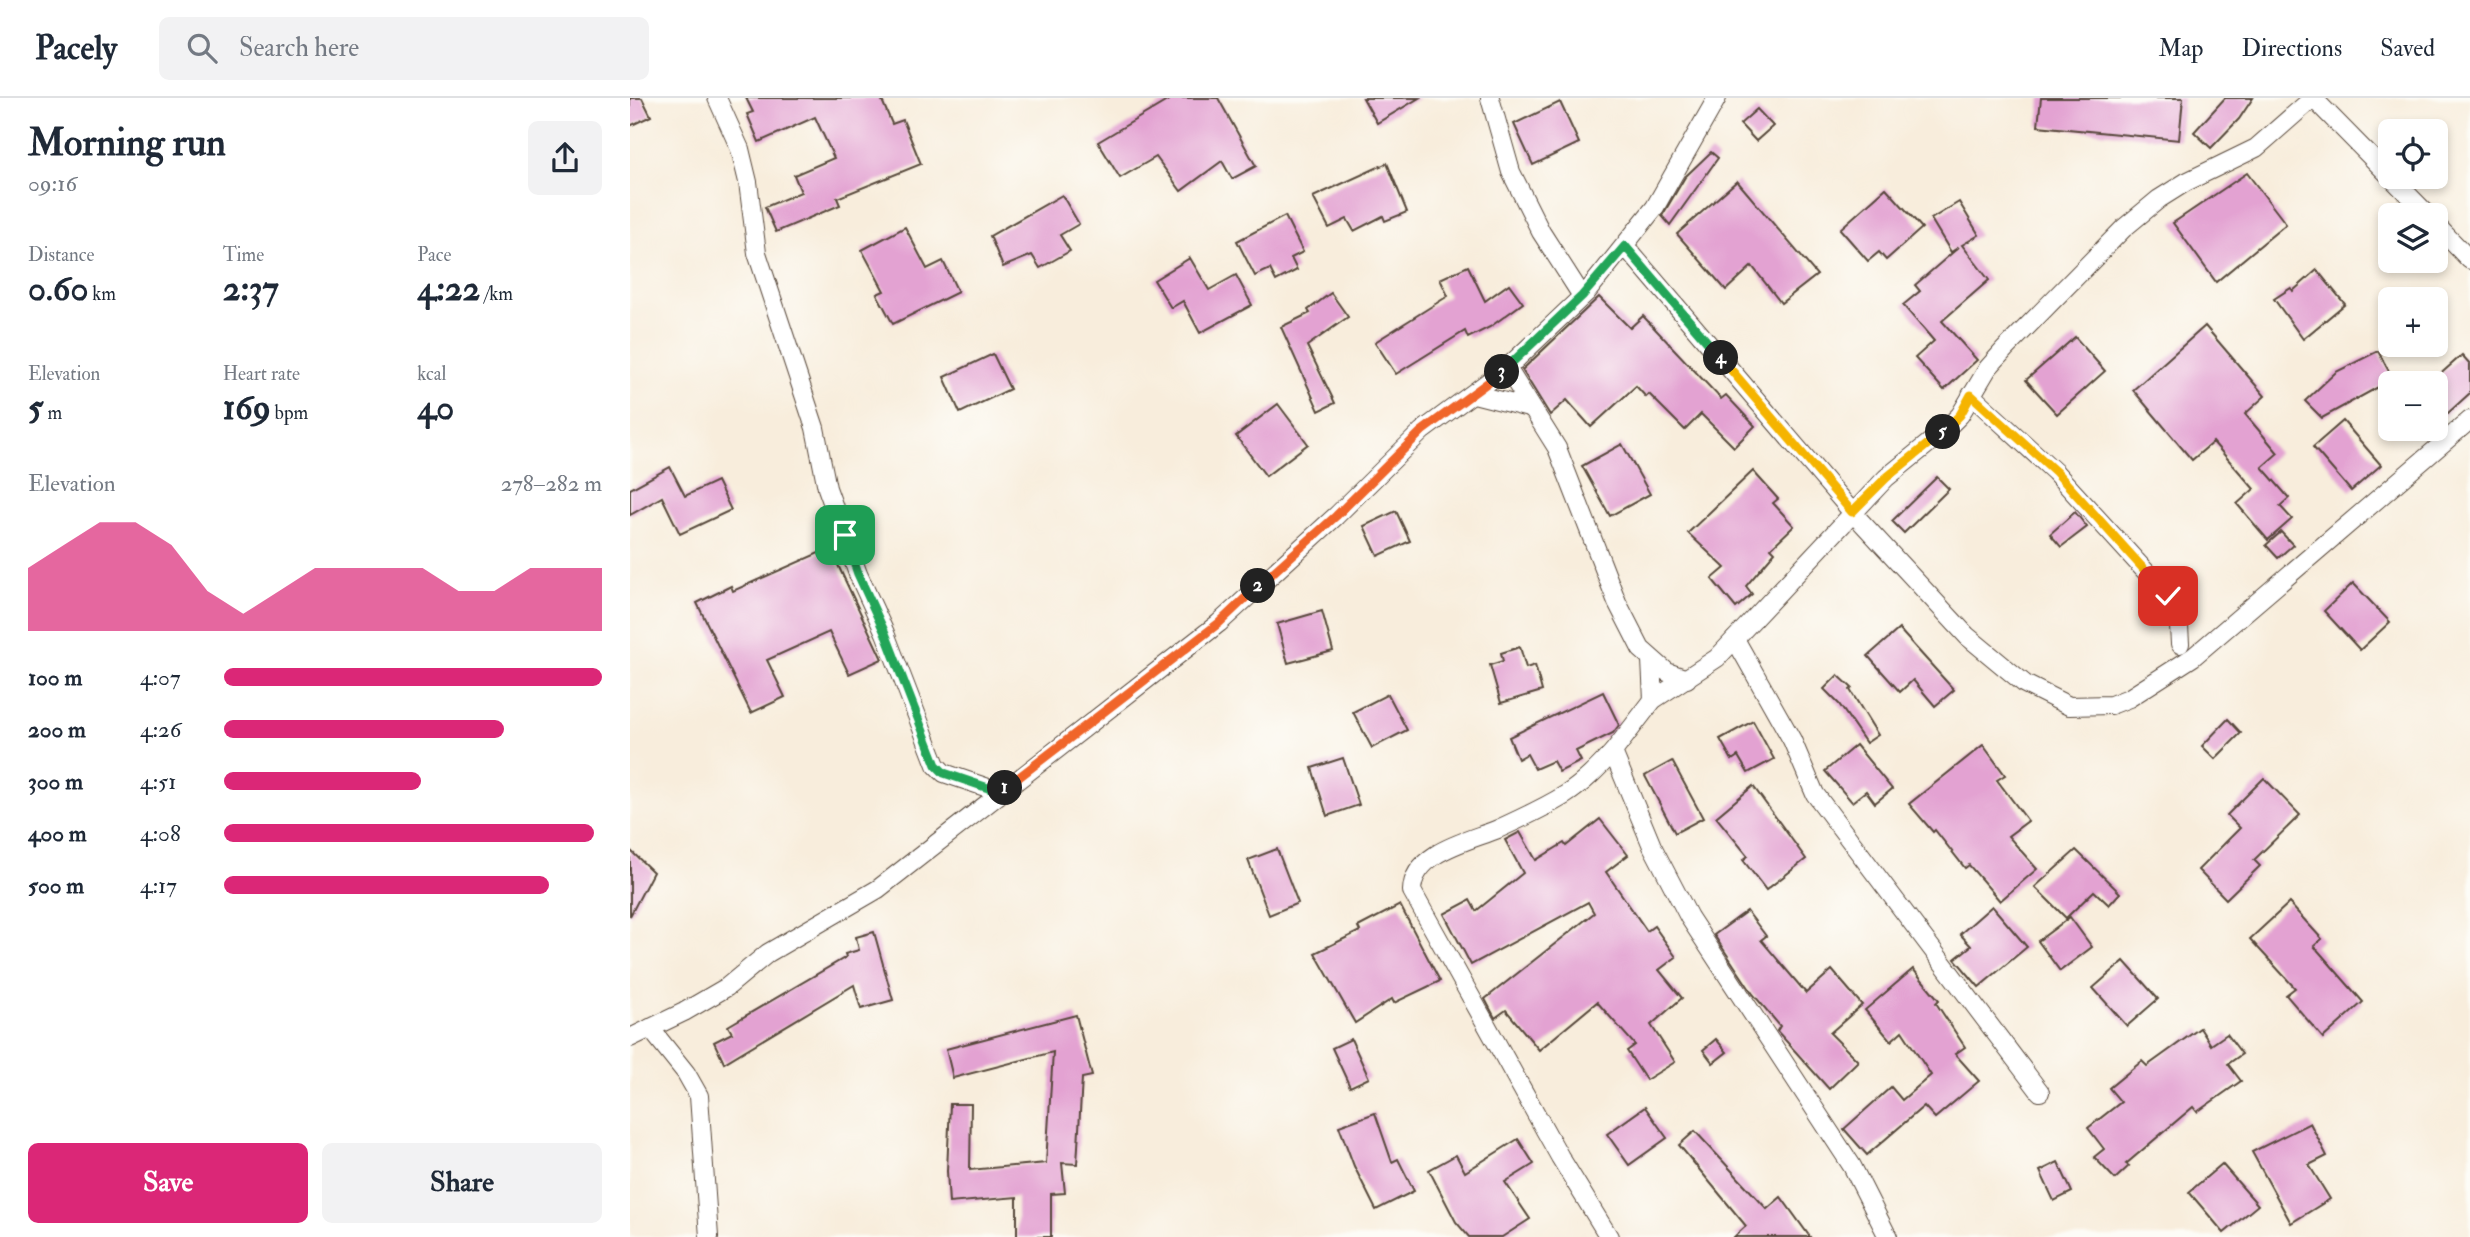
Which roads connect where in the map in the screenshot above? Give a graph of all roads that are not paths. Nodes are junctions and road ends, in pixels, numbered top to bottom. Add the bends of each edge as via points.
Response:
1 (717, 98) edge
2 (1490, 98) edge
3 (1717, 98) edge
4 (2313, 98) edge
5 (2416, 203) edge
6 (2448, 237) edge
7 (1625, 246) junction
8 (2470, 260) edge
9 (1582, 296) junction
10 (1507, 368) junction
11 (1474, 394) junction
12 (1971, 395) junction
13 (1529, 408) junction
14 (2470, 421) edge
15 (1852, 512) junction
16 (1735, 639) junction
17 (2180, 644) dead end
18 (1651, 660) junction
19 (1687, 679) junction
20 (1653, 700) junction
21 (1613, 752) junction
22 (1000, 792) junction
23 (650, 1028) junction
24 (630, 1038) edge
25 (2040, 1092) dead end
26 (709, 1237) edge
27 (1609, 1237) edge
28 (1888, 1237) edge

1 - 22 street via 740,149 757,253 815,428 827,488 858,574 936,765 944,773
2 - 9 street via 1511,172 1541,232
3 - 7 street via 1655,207
4 - 5 street
4 - 12 street via 2256,148 2186,181 2133,221 2005,349
6 - 8 street
7 - 9 street
7 - 15 street
9 - 10 street
10 - 11 street
10 - 13 street
11 - 13 street
11 - 22 street via 1422,431 1219,623
12 - 15 street via 1945,430
12 - 17 street via 2056,472 2160,587 2178,609
13 - 18 street via 1557,448 1617,602
14 - 15 street via 2193,657 2111,705 2069,706 2025,684 1967,636
15 - 16 street
16 - 19 street
16 - 25 street via 1815,794
18 - 19 street
18 - 20 street
19 - 20 street
20 - 21 street
21 - 27 street via 1567,794 1444,850 1414,878 1412,891
21 - 28 street via 1652,846 1689,918 1852,1166
22 - 23 street via 878,888 768,953 727,987
23 - 24 street
23 - 26 street via 699,1096

